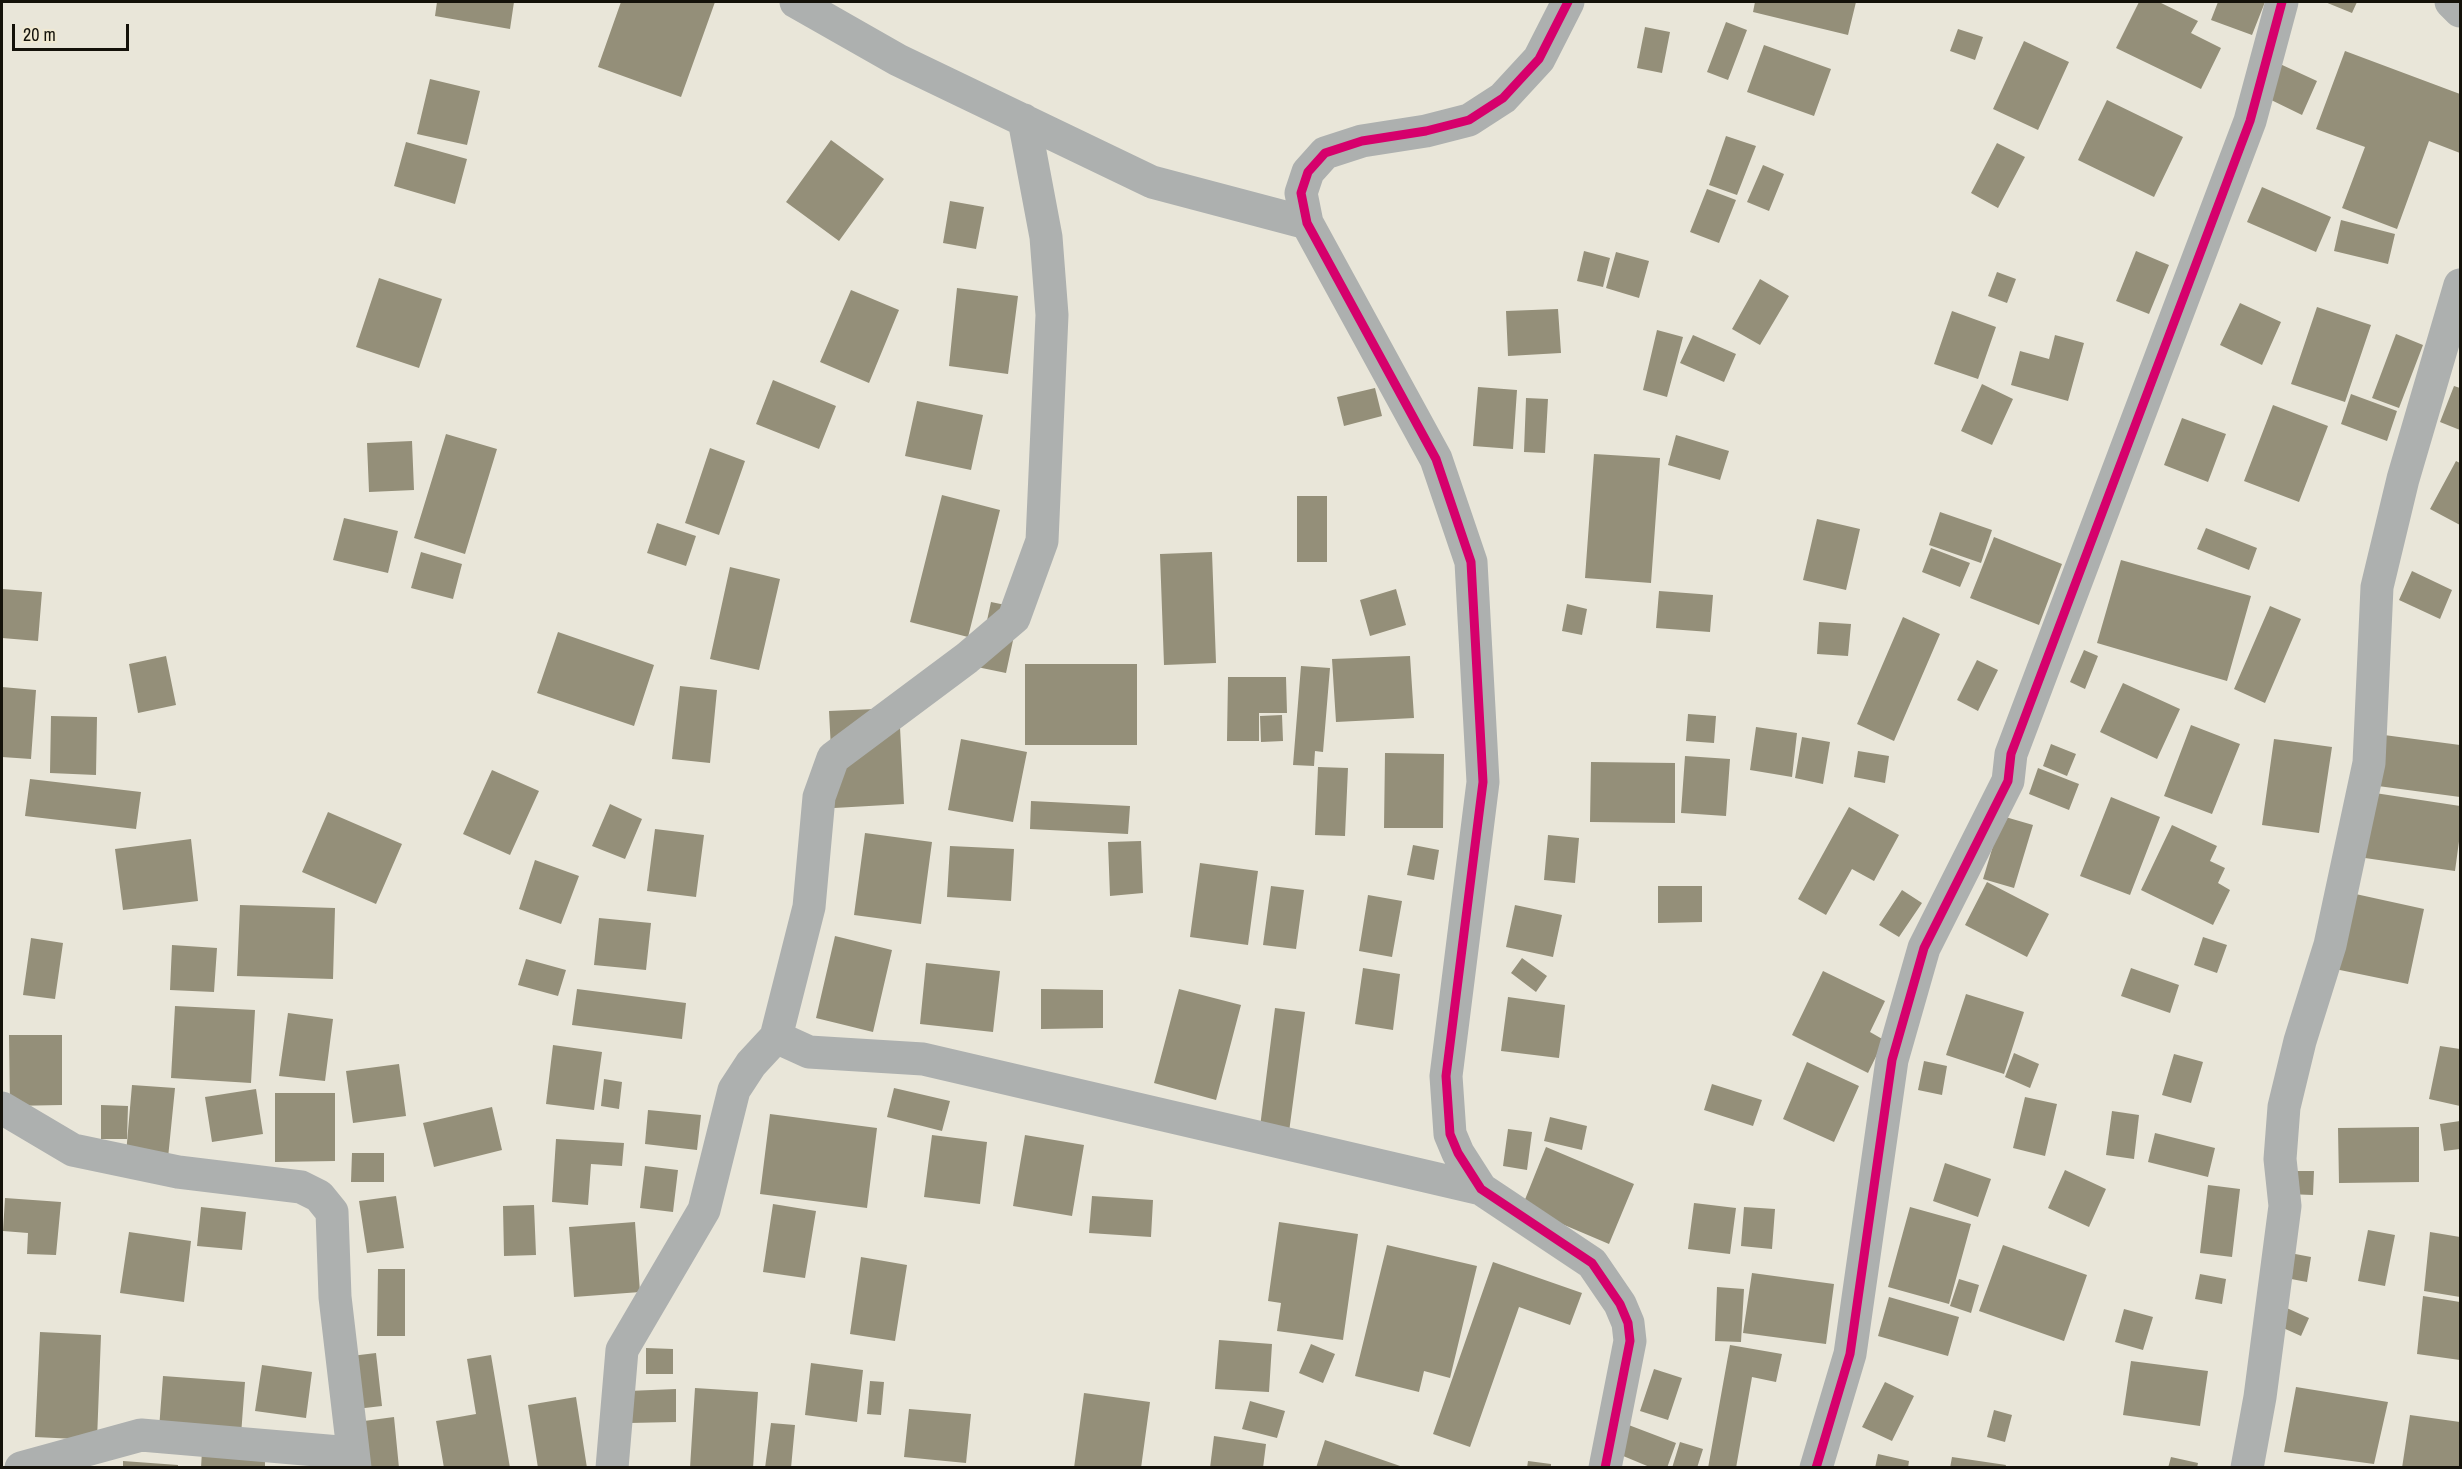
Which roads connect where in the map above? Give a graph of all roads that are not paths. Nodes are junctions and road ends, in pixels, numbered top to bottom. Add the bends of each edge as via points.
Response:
1 (796, 2) edge
2 (1568, 2) edge
3 (2282, 2) edge
4 (2451, 2) edge
5 (2460, 11) edge
6 (1024, 120) junction
7 (1307, 223) junction
8 (2460, 285) edge
9 (776, 1037) junction
10 (2, 1108) edge
11 (1481, 1189) junction
12 (353, 1460) edge
13 (1609, 1466) edge
14 (21, 1467) edge
15 (612, 1467) edge
16 (1816, 1467) edge
17 (2247, 1467) edge

1 - 6 street via 898,60
2 - 7 street via 1539,59 1503,98 1469,120 1362,141 1325,153 1308,172 1301,192
3 - 16 street via 2250,121 2011,754 2008,781 1924,948 1892,1060 1850,1354
4 - 5 street
6 - 7 street via 1152,182
6 - 9 street via 1046,237 1052,315 1042,541 1014,618 967,658 832,758 819,798 809,907
7 - 11 street via 1436,459 1471,562 1483,782 1446,1076 1450,1134
8 - 17 street via 2403,479 2377,587 2369,763 2330,945 2284,1107 2280,1159 2285,1206
9 - 11 street via 809,1052 923,1059
9 - 15 street via 734,1090 704,1210 622,1350
10 - 12 street via 73,1150 178,1172 301,1187 319,1196 332,1212 335,1297
11 - 13 street via 1592,1263 1620,1304 1630,1341
12 - 14 street via 141,1435

